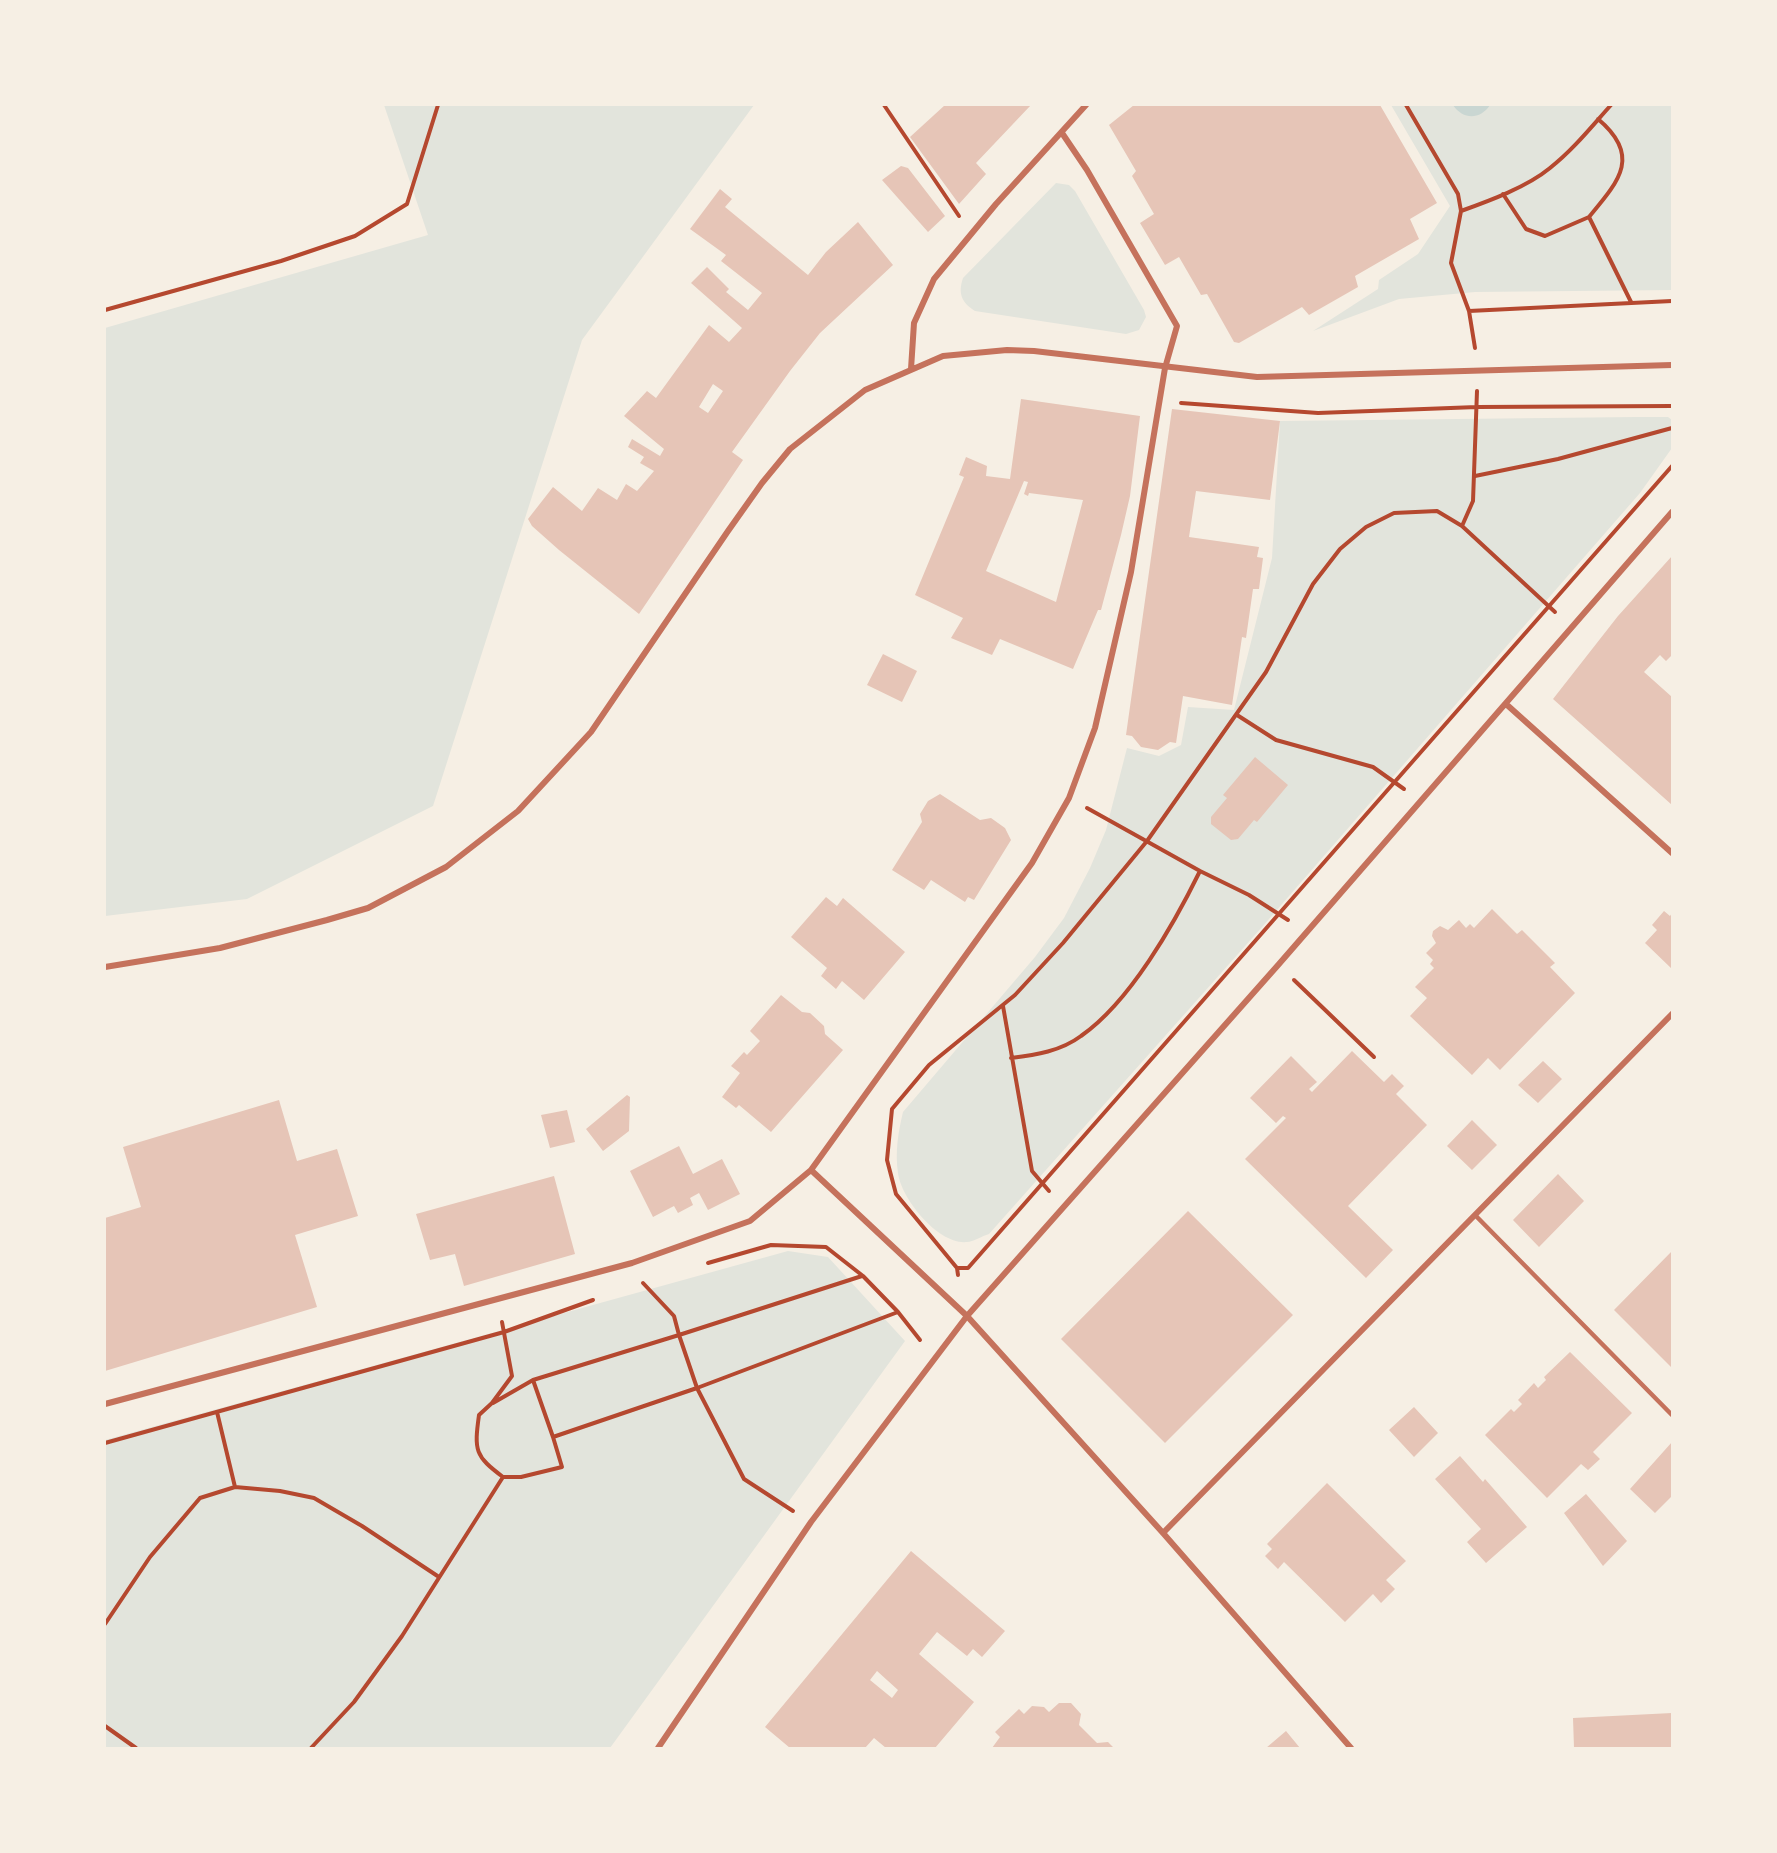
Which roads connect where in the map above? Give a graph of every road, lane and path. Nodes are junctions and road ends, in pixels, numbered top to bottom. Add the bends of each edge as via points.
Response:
1 (438, 105) edge
2 (884, 105) edge
3 (1086, 105) edge
4 (1406, 105) edge
5 (1611, 105) edge
6 (1598, 119) junction
7 (1062, 133) junction
8 (1503, 194) junction
9 (1461, 212) junction
10 (1589, 217) junction
11 (971, 234) junction
12 (1672, 301) edge
13 (1631, 302) junction
14 (105, 310) edge
15 (1469, 311) junction
16 (1672, 365) edge
17 (1165, 368) junction
18 (911, 369) junction
19 (1478, 371) junction
20 (1160, 401) junction
21 (1672, 406) edge
22 (1477, 407) junction
23 (1672, 428) edge
24 (1672, 466) edge
25 (1475, 476) junction
26 (1672, 512) edge
27 (1462, 526) junction
28 (1550, 608) junction
29 (1573, 627) junction
30 (1506, 704) junction
31 (1237, 715) junction
32 (1395, 782) junction
33 (1069, 798) junction
34 (1421, 801) junction
35 (1147, 841) junction
36 (1672, 853) edge
37 (1200, 871) junction
38 (1280, 915) junction
39 (1306, 931) junction
40 (1279, 964) junction
41 (105, 967) edge
42 (1003, 1006) junction
43 (1672, 1014) edge
44 (1374, 1057) dead end
45 (1011, 1058) junction
46 (811, 1170) junction
47 (1042, 1183) junction
48 (1063, 1208) junction
49 (1475, 1215) junction
50 (706, 1263) dead end
51 (863, 1276) junction
52 (652, 1279) dead end
53 (497, 1297) junction
54 (599, 1298) dead end
55 (898, 1312) junction
56 (967, 1316) junction
57 (504, 1332) junction
58 (679, 1335) junction
59 (936, 1360) junction
60 (534, 1380) junction
61 (697, 1388) junction
62 (492, 1403) junction
63 (105, 1404) edge
64 (217, 1412) junction
65 (1672, 1415) edge
66 (553, 1437) junction
67 (105, 1443) edge
68 (503, 1478) junction
69 (235, 1487) junction
70 (811, 1522) junction
71 (1163, 1533) junction
72 (439, 1577) junction
73 (105, 1624) edge
74 (105, 1726) edge
75 (136, 1748) edge
76 (311, 1748) edge
77 (658, 1748) edge
78 (1351, 1748) edge

1 - 14 path via 408,204 355,237
2 - 11 path
3 - 7 street
4 - 9 path via 1458,194
5 - 6 path
6 - 8 path via 1549,170
6 - 10 path via 1612,131 1623,150 1623,168 1613,188
7 - 11 street
7 - 17 street via 1177,326
8 - 9 path
8 - 10 path via 1526,229 1545,236
9 - 15 path via 1451,263
10 - 13 path
11 - 18 street via 934,279 914,323
12 - 13 path
13 - 15 path
15 - 19 path
16 - 19 street
17 - 18 street via 1007,350 943,356
17 - 19 street via 1257,377
17 - 20 street
18 - 41 street via 865,390 790,450 714,550 591,732 518,811 446,867 368,908 220,948
19 - 22 path
20 - 22 path via 1318,413
20 - 33 street via 1131,572 1095,728
21 - 22 path
22 - 25 path
23 - 25 path via 1558,459
24 - 28 path
25 - 27 path via 1473,501
26 - 29 street
27 - 28 path
27 - 31 path via 1437,511 1394,513 1349,542 1313,584 1266,672
28 - 29 path
28 - 32 path
29 - 30 street
30 - 34 street
30 - 36 street
31 - 32 path via 1276,740 1373,766
31 - 35 path
32 - 34 path
32 - 38 path
33 - 35 path
33 - 46 street via 1026,873
34 - 39 street
35 - 37 path
35 - 42 path via 1063,944
37 - 38 path
37 - 45 path via 1154,953 1120,999 1081,1036 1045,1054
38 - 39 path
38 - 47 path
39 - 40 street
40 - 44 path
40 - 48 street
42 - 45 path
42 - 47 path via 929,1065 892,1109 887,1160 896,1194 957,1268 968,1268
43 - 49 street
45 - 47 path via 1032,1171
46 - 53 street via 750,1221 632,1263
46 - 56 street
47 - 48 path
48 - 56 street
49 - 65 lane
49 - 71 street
50 - 51 path via 771,1245 826,1247
51 - 55 path
51 - 58 path
52 - 58 path via 642,1282 674,1316
53 - 57 path
53 - 63 street
54 - 57 path
55 - 59 path
55 - 61 path
56 - 59 street
56 - 71 street
57 - 62 path via 512,1376
57 - 64 path
58 - 60 path
58 - 61 path
59 - 70 street
60 - 62 path
60 - 66 path
61 - 66 path
61 - 70 path via 744,1479
62 - 68 path via 479,1415 476,1438 481,1460
64 - 67 path
64 - 69 path
66 - 68 path via 562,1467
68 - 72 path
69 - 72 path via 314,1498
69 - 73 path via 200,1498 150,1557
70 - 77 street
71 - 78 street
72 - 76 path via 354,1702
74 - 75 path

